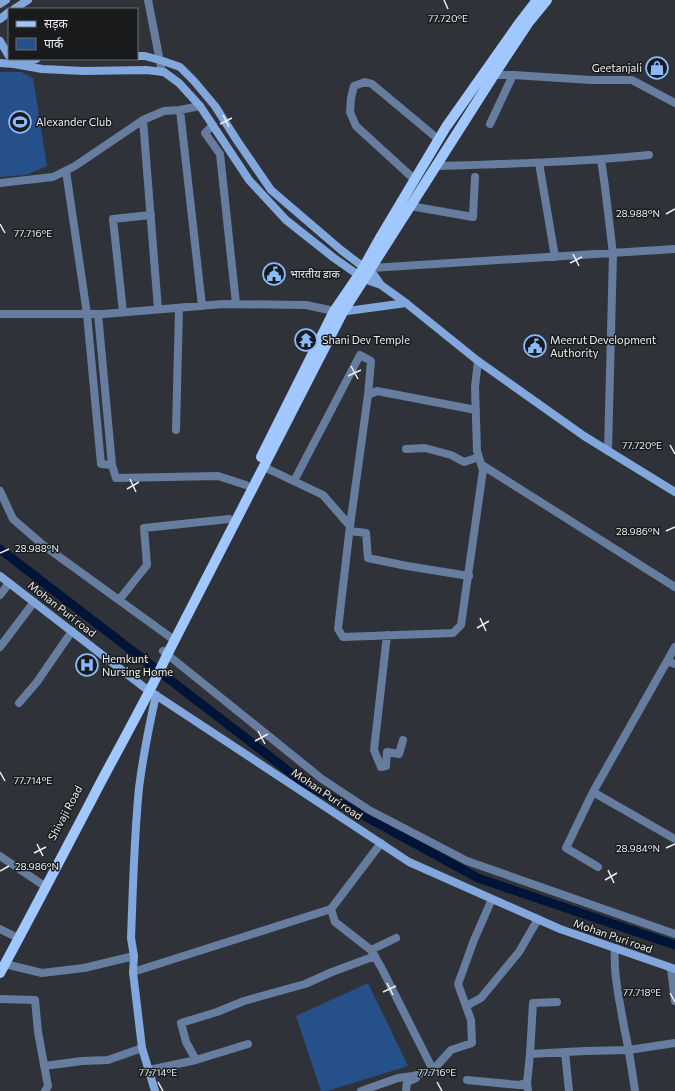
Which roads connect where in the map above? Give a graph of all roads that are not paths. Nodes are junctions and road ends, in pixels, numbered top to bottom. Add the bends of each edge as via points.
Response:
1 (6, 0) edge
2 (28, 0) edge
3 (148, 0) edge
4 (537, 0) edge
5 (547, 0) edge
6 (0, 4) edge
7 (16, 8) edge
8 (0, 41) edge
9 (8, 54) edge
10 (138, 56) edge
11 (24, 60) edge
12 (160, 60) junction
13 (12, 61) edge
14 (0, 63) edge
15 (162, 72) junction
16 (494, 75) junction
17 (512, 75) junction
18 (675, 103) edge
19 (200, 106) junction
20 (180, 110) junction
21 (143, 120) junction
22 (490, 124) dead end
23 (213, 125) junction
24 (438, 139) junction
25 (649, 154) dead end
26 (601, 159) junction
27 (539, 163) junction
28 (436, 166) junction
29 (66, 171) junction
30 (475, 177) dead end
31 (414, 179) junction
32 (0, 183) edge
33 (410, 206) junction
34 (151, 215) junction
35 (675, 249) edge
36 (613, 254) junction
37 (555, 257) junction
38 (365, 272) junction
39 (406, 303) junction
40 (236, 304) junction
41 (202, 306) junction
42 (179, 308) junction
43 (158, 309) junction
44 (123, 312) junction
45 (338, 312) junction
46 (0, 314) edge
47 (87, 314) junction
48 (98, 314) junction
49 (478, 361) junction
50 (368, 395) junction
51 (476, 410) junction
52 (176, 430) dead end
53 (406, 448) dead end
54 (608, 451) junction
55 (480, 461) junction
56 (112, 465) junction
57 (264, 466) junction
58 (294, 481) junction
59 (246, 486) junction
60 (0, 491) edge
61 (675, 492) edge
62 (230, 519) junction
63 (350, 528) junction
64 (0, 576) edge
65 (468, 576) junction
66 (9, 583) junction
67 (675, 587) edge
68 (0, 595) edge
69 (194, 596) junction
70 (119, 600) junction
71 (34, 602) junction
72 (72, 631) junction
73 (387, 636) junction
74 (170, 637) junction
75 (0, 647) edge
76 (675, 647) edge
77 (165, 655) junction
78 (671, 663) edge
79 (150, 691) junction
80 (19, 703) dead end
81 (403, 740) dead end
82 (593, 792) junction
83 (675, 839) edge
84 (381, 843) junction
85 (0, 856) edge
86 (598, 867) dead end
87 (44, 885) junction
88 (492, 899) junction
89 (332, 910) junction
90 (538, 919) junction
91 (0, 929) edge
92 (675, 934) edge
93 (16, 937) junction
94 (396, 938) dead end
95 (615, 948) junction
96 (373, 953) junction
97 (134, 956) junction
98 (2, 966) edge
99 (673, 969) edge
100 (133, 972) junction
101 (0, 999) edge
102 (675, 1001) edge
103 (557, 1002) dead end
104 (466, 1006) junction
105 (675, 1043) edge
106 (248, 1044) dead end
107 (142, 1048) junction
108 (629, 1050) junction
109 (565, 1052) junction
110 (530, 1054) junction
111 (196, 1060) junction
112 (44, 1066) junction
113 (149, 1070) junction
114 (433, 1070) junction
115 (467, 1080) dead end
116 (528, 1087) edge
117 (45, 1091) edge
118 (155, 1091) edge
119 (361, 1091) edge
120 (406, 1091) edge
121 (568, 1091) edge
122 (635, 1091) edge

1 - 6 street
2 - 7 street
3 - 12 street
4 - 24 main road
5 - 16 main road via 529,22
8 - 9 street
10 - 12 street
11 - 13 street
12 - 15 street
12 - 38 street via 180,67 194,81 215,106 271,190
13 - 14 street
13 - 15 street via 42,69
15 - 19 street via 179,83
16 - 17 street
16 - 28 main road
17 - 18 street via 632,80
17 - 22 street
19 - 20 street
19 - 23 street
20 - 21 street via 164,111
20 - 41 street
21 - 29 street
21 - 34 street
23 - 38 street via 249,180 286,220 334,258
23 - 40 street via 205,133 220,154
24 - 31 main road
24 - 31 street via 372,84 365,82 354,86 350,112 356,126
25 - 26 street
26 - 27 street
26 - 36 street
27 - 28 street
27 - 37 street
28 - 33 main road
29 - 32 street via 54,177
29 - 47 street
30 - 33 street via 473,217
31 - 38 main road via 381,236
33 - 38 main road
34 - 43 street
34 - 44 street via 114,219
35 - 36 street
36 - 37 street
36 - 54 street
37 - 38 street
38 - 39 street via 374,275 381,285
38 - 45 main road
39 - 45 street
39 - 49 street
40 - 41 street
40 - 45 street via 306,305
41 - 42 street
42 - 43 street
42 - 52 street
43 - 44 street
44 - 48 street
45 - 57 main road
45 - 59 main road
46 - 47 street
47 - 48 street
47 - 56 street via 101,464
48 - 56 street
49 - 51 street
49 - 54 street
50 - 51 street via 377,391
50 - 58 street via 371,361 360,355
50 - 63 street
51 - 55 street via 477,451
53 - 55 street via 425,448 451,455 464,462
54 - 61 street
55 - 65 street via 483,470
55 - 67 street
56 - 59 street via 116,478 218,476
57 - 58 street
57 - 69 main road
58 - 63 street via 323,495
59 - 62 main road
60 - 70 street via 13,520
62 - 69 main road
62 - 70 street via 144,528 147,565
63 - 65 street via 366,533 368,558
63 - 73 street via 338,628 344,637
64 - 66 street, Mohan Puri road
65 - 73 street via 461,625 453,633
66 - 68 street
66 - 71 street, Mohan Puri road
69 - 74 main road
69 - 77 main road
70 - 74 street
71 - 72 street, Mohan Puri road
71 - 75 street
72 - 79 street, Mohan Puri road
72 - 80 street via 37,682
73 - 81 street via 374,750 382,767 386,766 387,752 398,754
74 - 77 main road
76 - 78 street
77 - 79 main road, Shivaji Road
77 - 92 street via 322,779 369,810 467,861
78 - 82 street
79 - 84 street, Mohan Puri road
79 - 87 main road, Shivaji Road
79 - 97 street via 136,822 130,938
82 - 83 street
82 - 86 street via 566,848
84 - 88 street, Mohan Puri road via 409,862
84 - 89 street
85 - 87 street
87 - 93 main road, Shivaji Road
88 - 90 street, Mohan Puri road
88 - 104 street via 458,984
89 - 96 street via 335,922
89 - 100 street
90 - 95 street, Mohan Puri road
90 - 104 street via 519,952 481,998
91 - 93 street
93 - 98 main road, Shivaji Road
94 - 96 street
95 - 99 street, Mohan Puri road
95 - 108 street via 614,960 620,1004
96 - 111 street via 305,984 244,1001 181,1023 186,1042
96 - 114 street
97 - 98 street via 84,968 42,973
97 - 100 street
99 - 102 street
100 - 107 street
101 - 112 street via 35,1000
103 - 110 street via 533,1003
104 - 114 street via 471,1020 472,1043 451,1050
105 - 108 street
106 - 111 street
107 - 112 street via 108,1060
107 - 113 street
108 - 109 street
108 - 122 street
109 - 110 street
109 - 121 street
110 - 116 street
111 - 113 street
112 - 117 street via 48,1086
113 - 118 street
114 - 119 street via 398,1078
114 - 120 street via 407,1082
115 - 116 street

